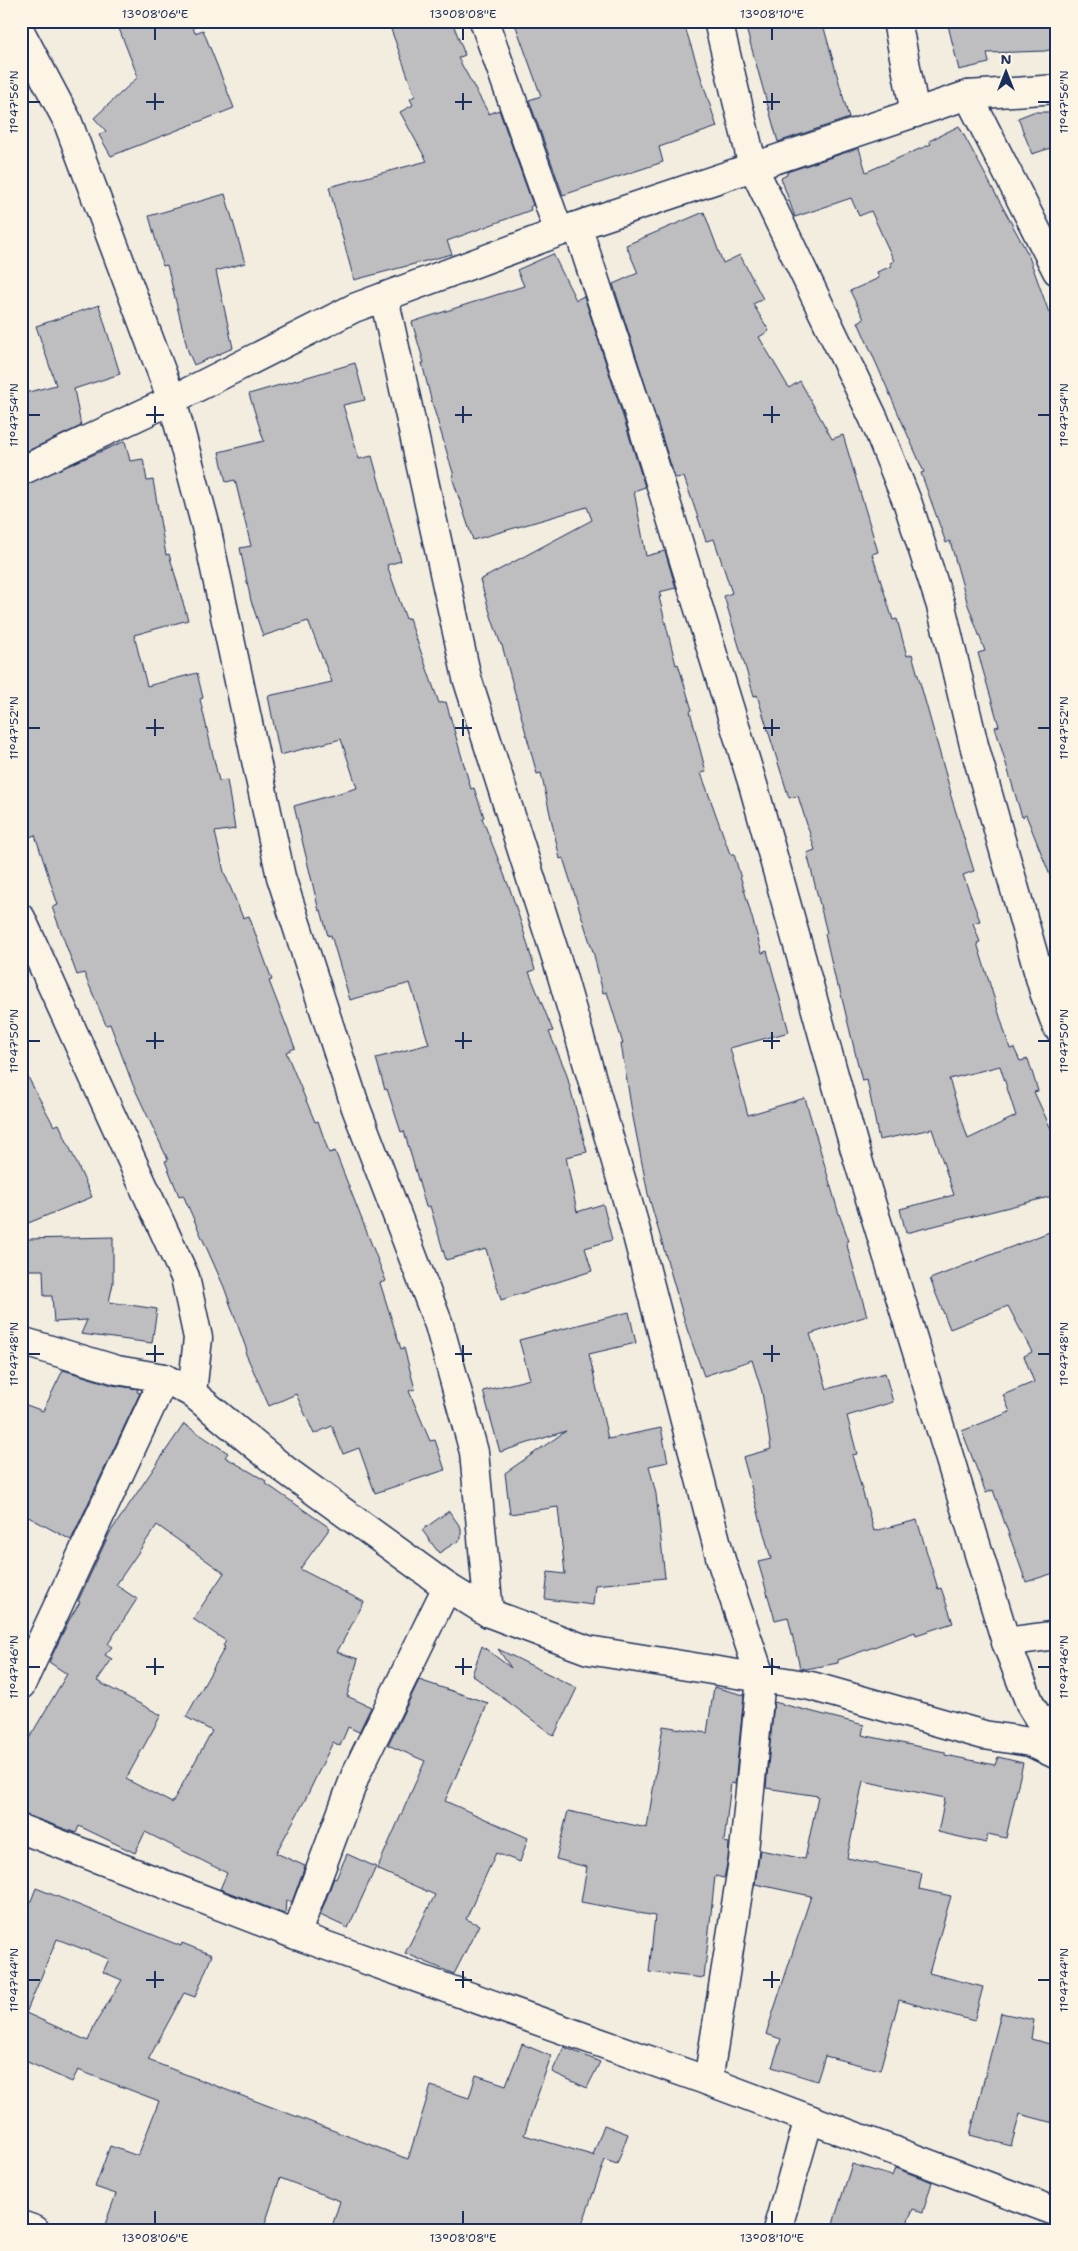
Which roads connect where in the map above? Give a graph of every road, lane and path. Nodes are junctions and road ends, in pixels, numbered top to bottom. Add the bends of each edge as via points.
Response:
1 (484, 21) edge
2 (718, 21) edge
3 (897, 21) edge
4 (21, 33) edge
5 (1057, 89) edge
6 (968, 95) junction
7 (915, 113) junction
8 (753, 167) junction
9 (568, 229) junction
10 (1057, 270) edge
11 (384, 297) junction
12 (172, 400) junction
13 (21, 471) edge
14 (21, 918) edge
15 (1057, 1027) edge
16 (21, 1341) edge
17 (164, 1378) junction
18 (192, 1393) junction
19 (447, 1587) junction
20 (488, 1613) junction
21 (1057, 1635) edge
22 (1006, 1642) junction
23 (761, 1679) junction
24 (21, 1685) edge
25 (1057, 1748) edge
26 (1057, 1755) edge
27 (21, 1829) edge
28 (296, 1935) junction
29 (708, 2081) junction
30 (809, 2119) junction
31 (1057, 2212) edge
32 (21, 2225) edge
33 (35, 2230) edge
34 (777, 2230) edge

1 - 9 street
2 - 8 street
3 - 7 street
4 - 12 street via 67,120
5 - 6 street
6 - 7 street
6 - 10 street
7 - 8 street
8 - 9 street
8 - 15 street via 874,419 908,504 941,606 974,745 1044,992
9 - 11 street
9 - 22 street via 638,411 754,788 855,1150
11 - 12 street via 354,308
11 - 23 street via 467,678 562,976 633,1220 721,1560
12 - 13 street
12 - 20 street via 206,527 281,877 356,1108 438,1325 474,1452
14 - 18 street via 185,1277 198,1338
16 - 17 street via 117,1370
17 - 18 street
17 - 24 street
18 - 19 street via 284,1470
19 - 20 street
19 - 28 street via 356,1774
20 - 23 street via 588,1650
21 - 22 street
22 - 25 street via 1031,1706
23 - 26 street via 811,1686 984,1735 1030,1742
23 - 29 street via 743,1860
27 - 28 street
28 - 29 street
29 - 30 street
30 - 31 street
30 - 34 street
32 - 33 street

